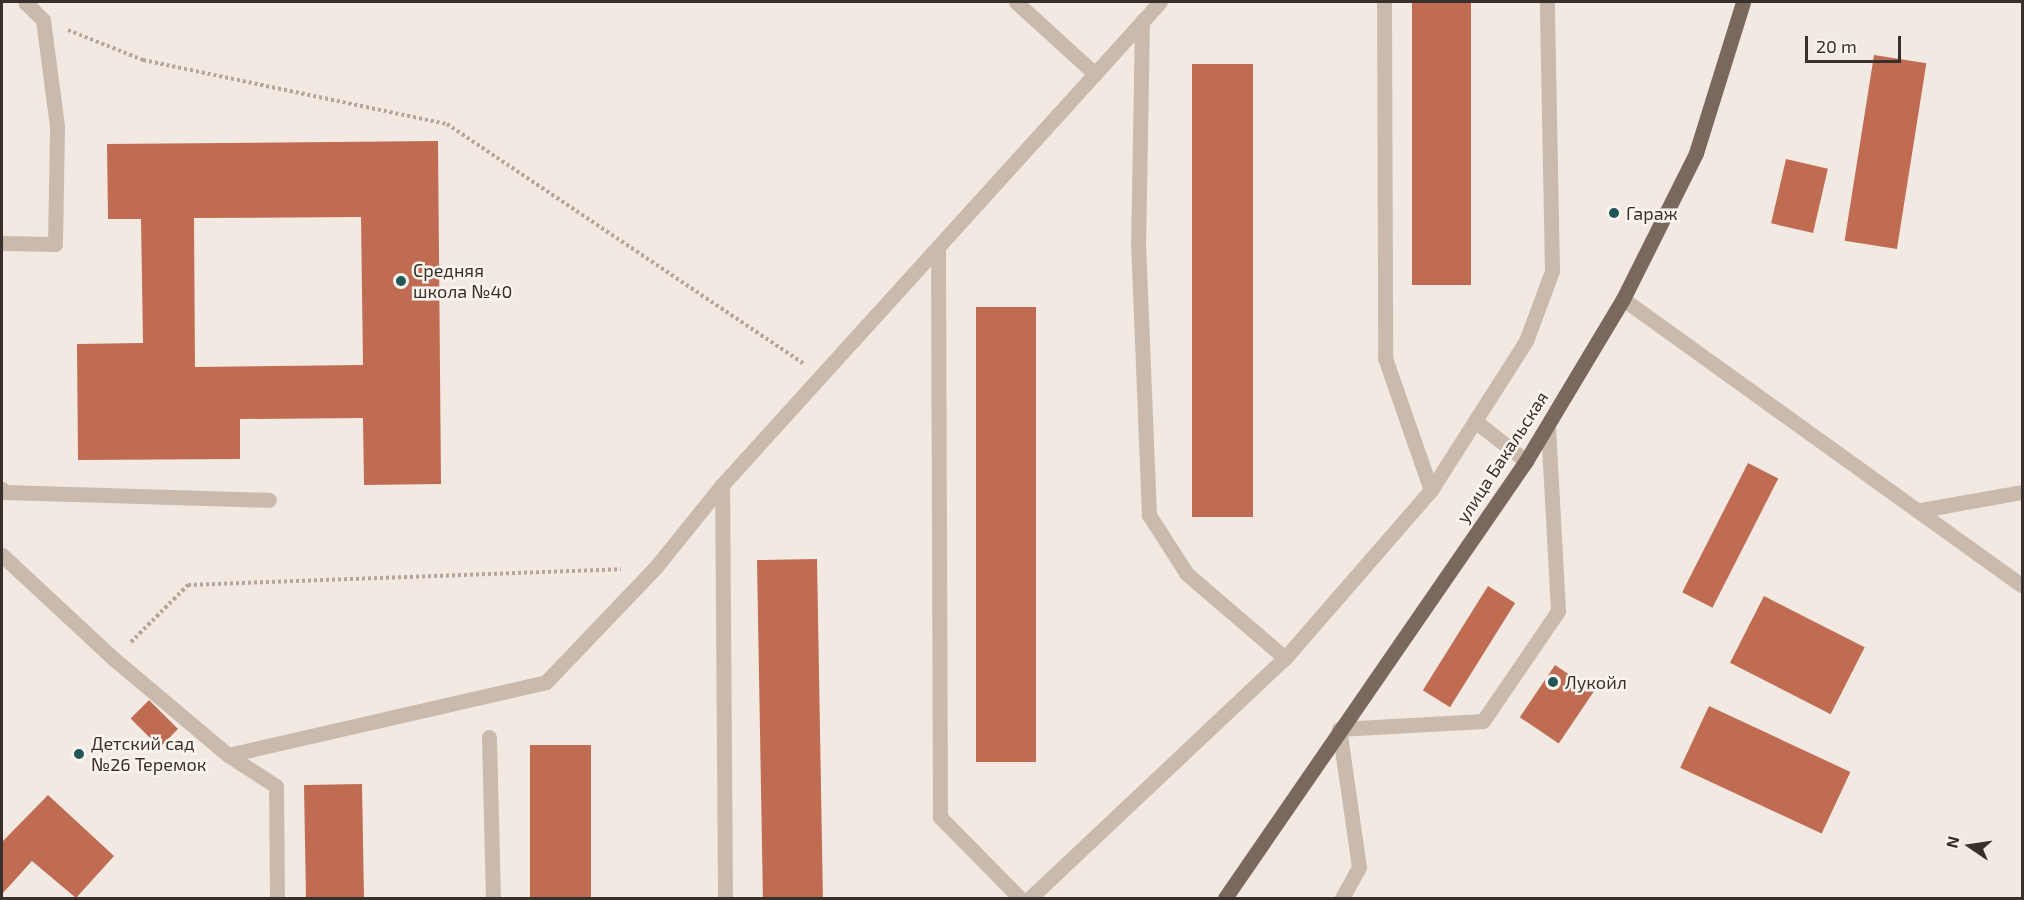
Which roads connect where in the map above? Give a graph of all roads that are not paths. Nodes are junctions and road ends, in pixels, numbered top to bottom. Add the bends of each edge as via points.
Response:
1 (25, 2) edge
2 (1016, 2) edge
3 (1160, 2) edge
4 (1384, 2) edge
5 (1547, 2) edge
6 (1743, 2) edge
7 (1142, 21) junction
8 (1095, 74) junction
9 (2, 243) edge
10 (938, 249) junction
11 (1623, 298) junction
12 (1475, 421) junction
13 (1548, 427) junction
14 (1526, 461) junction
15 (722, 485) junction
16 (2, 489) edge
17 (1431, 490) junction
18 (2022, 492) edge
19 (269, 500) dead end
20 (1921, 510) junction
21 (2, 555) edge
22 (2022, 586) edge
23 (1285, 658) junction
24 (1339, 729) junction
25 (489, 737) dead end
26 (228, 755) junction
27 (277, 898) edge
28 (494, 898) edge
29 (725, 898) edge
30 (1020, 898) edge
31 (1030, 898) edge
32 (1225, 898) edge
33 (1342, 898) edge

1 - 9 lane via 43,20 57,126 55,243
2 - 8 lane
3 - 7 lane
4 - 17 lane via 1385,358
5 - 12 lane via 1552,271 1526,341
6 - 11 main road, улица Бакальская via 1696,153
7 - 8 lane
7 - 23 lane via 1138,242 1149,515 1186,574
8 - 10 lane
10 - 15 lane via 819,374
10 - 30 lane via 940,817
11 - 13 main road, улица Бакальская
11 - 20 lane
12 - 14 lane
12 - 17 lane
13 - 14 main road, улица Бакальская
13 - 24 lane via 1558,611 1483,721
14 - 24 main road, улица Бакальская
15 - 26 lane via 655,568 546,682
15 - 29 lane
16 - 19 lane
17 - 23 lane
18 - 20 lane
20 - 22 lane
21 - 26 lane via 114,659
23 - 31 lane
24 - 32 main road, улица Бакальская
24 - 33 lane via 1359,867
25 - 28 lane
26 - 27 lane via 276,786

